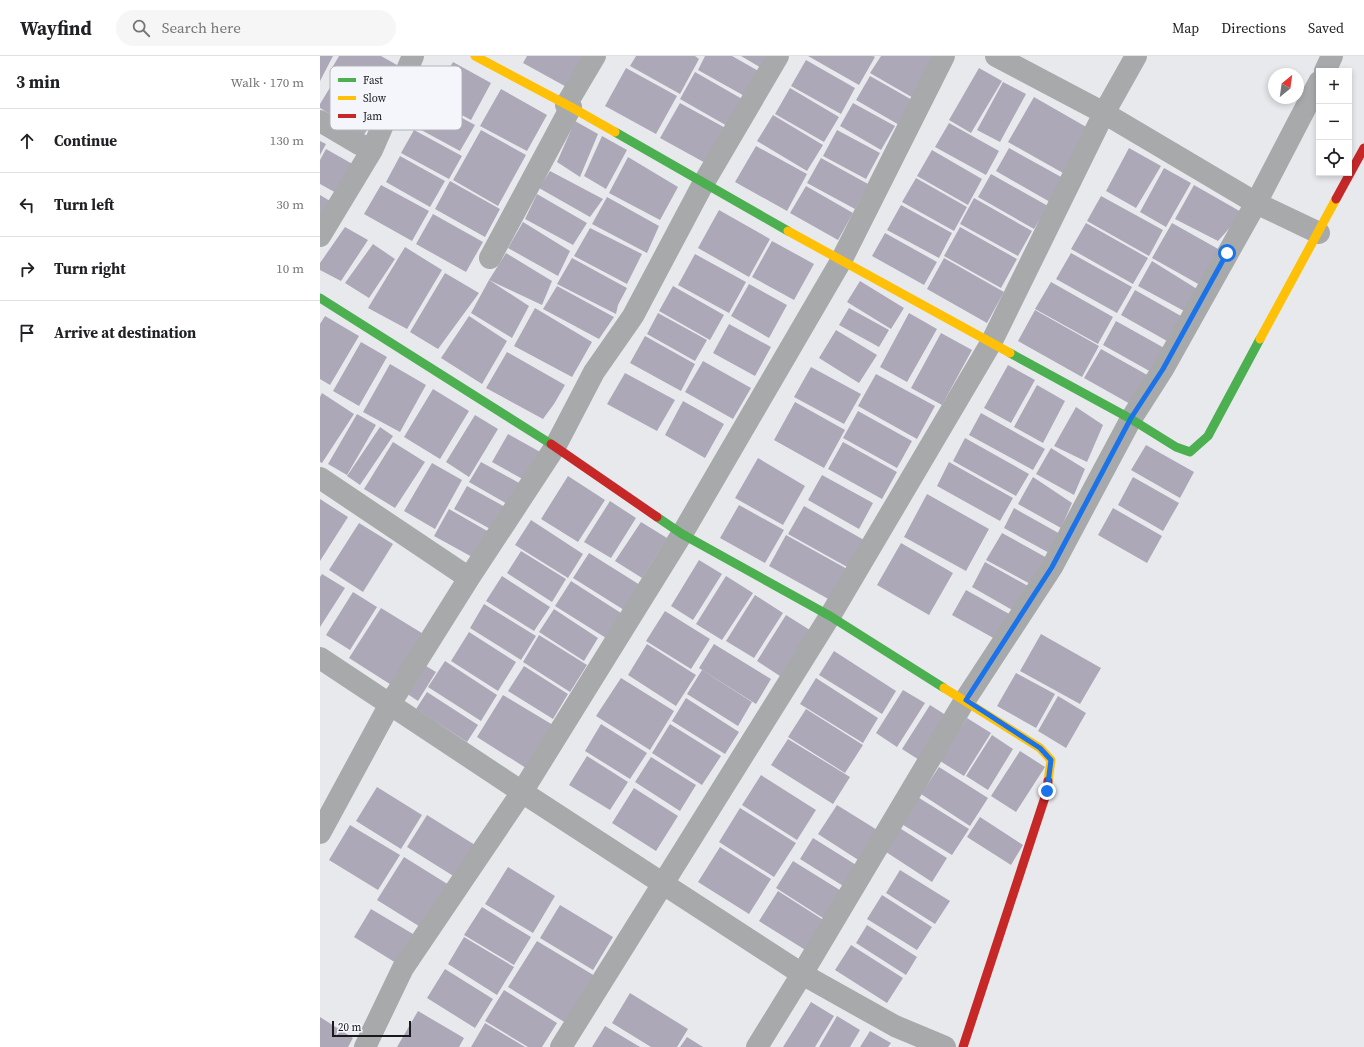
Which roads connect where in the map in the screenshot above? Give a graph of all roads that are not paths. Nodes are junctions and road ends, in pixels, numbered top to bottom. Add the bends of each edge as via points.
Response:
1 (413, 56) edge
2 (475, 56) edge
3 (595, 56) edge
4 (778, 56) edge
5 (944, 56) edge
6 (996, 56) edge
7 (1136, 56) edge
8 (1332, 56) edge
9 (409, 66) edge
10 (1326, 68) edge
11 (1316, 88) edge
12 (568, 106) junction
13 (1104, 113) junction
14 (320, 121) edge
15 (330, 127) edge
16 (336, 130) edge
17 (381, 130) edge
18 (1364, 148) edge
19 (372, 150) junction
20 (703, 184) junction
21 (1256, 203) junction
22 (1319, 233) junction
23 (320, 236) edge
24 (490, 258) dead end
25 (841, 261) junction
26 (320, 298) edge
27 (991, 343) junction
28 (1131, 418) junction
29 (555, 447) junction
30 (320, 478) edge
31 (682, 534) junction
32 (469, 578) junction
33 (830, 616) junction
34 (320, 658) edge
35 (966, 700) junction
36 (390, 704) junction
37 (522, 792) junction
38 (321, 829) edge
39 (664, 884) junction
40 (802, 974) junction
41 (365, 1047) edge
42 (561, 1047) edge
43 (757, 1047) edge
44 (945, 1047) edge
45 (963, 1047) edge

1 - 9 street
2 - 12 street
3 - 12 street
4 - 20 street
5 - 25 street
6 - 13 street
7 - 13 street
8 - 10 street
11 - 21 street
12 - 20 street
12 - 24 street
13 - 21 street
13 - 27 street
14 - 15 street
16 - 19 street
17 - 19 street
18 - 22 street
19 - 23 street
20 - 25 street
20 - 29 street via 633,316 594,372
21 - 22 street
21 - 28 street via 1163,369
22 - 28 street via 1208,436 1190,452 1176,447
25 - 27 street
25 - 31 street
26 - 29 street
27 - 28 street
27 - 33 street
28 - 35 street via 1052,567
29 - 31 street
29 - 32 street
30 - 32 street
31 - 33 street
31 - 37 street
32 - 36 street
33 - 35 street
33 - 39 street
34 - 36 street
35 - 40 street
35 - 45 street via 1040,748 1051,760 1047,791
36 - 37 street
36 - 38 street
37 - 39 street
37 - 41 street via 403,968
39 - 40 street
39 - 42 street
40 - 43 street
40 - 44 street via 896,1026

